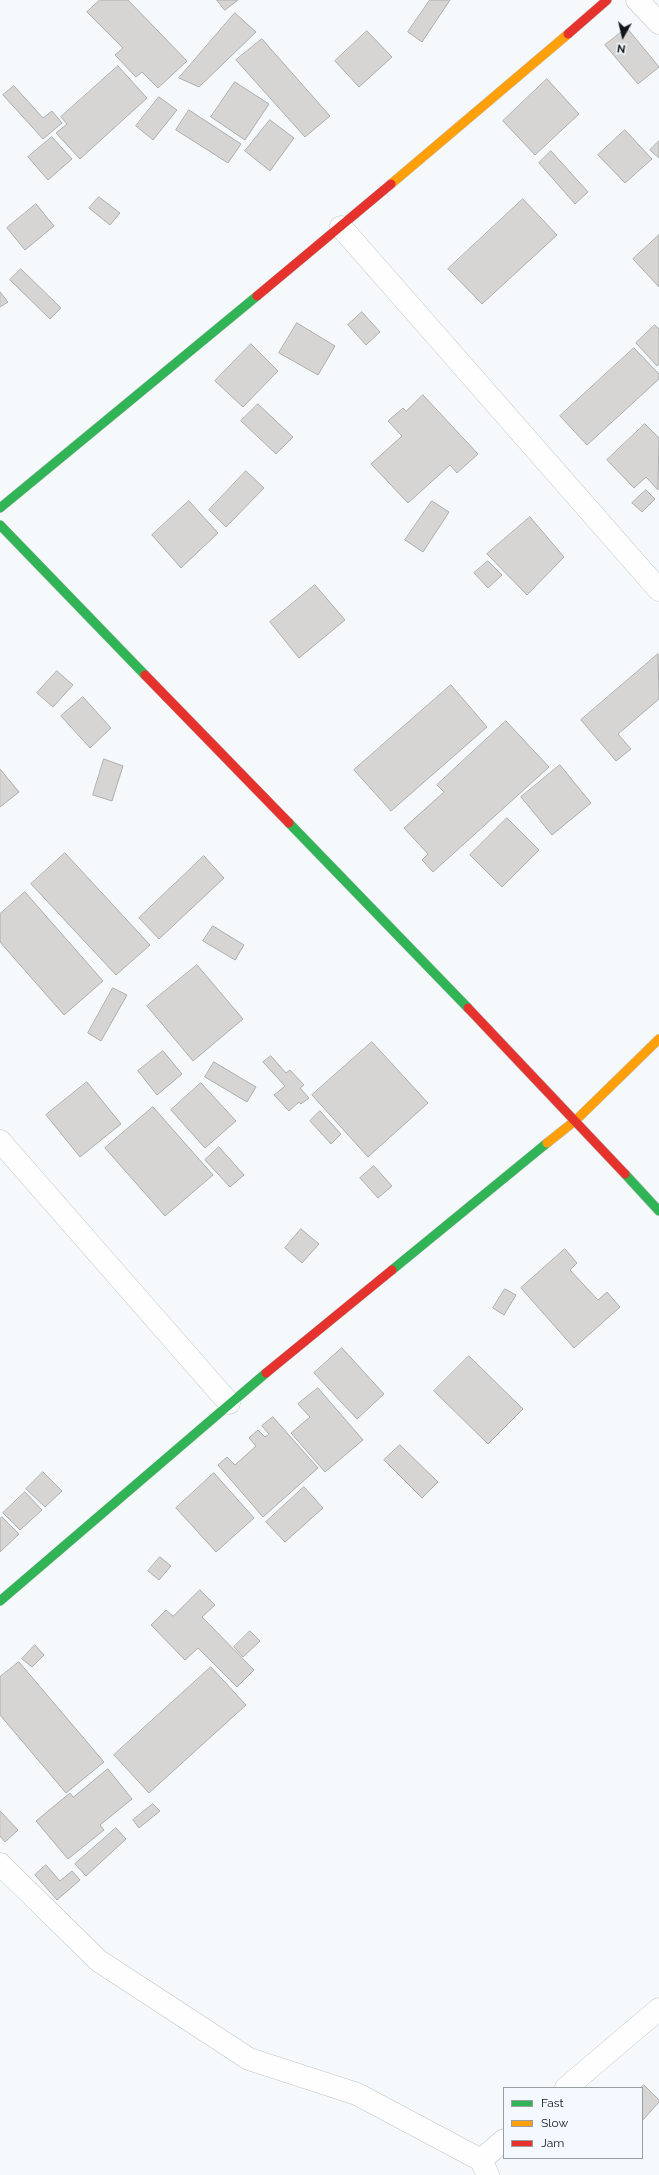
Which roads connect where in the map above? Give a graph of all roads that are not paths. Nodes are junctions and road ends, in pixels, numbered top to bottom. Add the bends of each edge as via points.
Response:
1 (607, 0) edge
2 (637, 0) edge
3 (659, 23) edge
4 (341, 227) junction
5 (0, 508) edge
6 (0, 525) edge
7 (659, 590) edge
8 (659, 1039) edge
9 (576, 1120) junction
10 (0, 1141) edge
11 (659, 1211) edge
12 (228, 1403) junction
13 (0, 1601) edge
14 (0, 1864) edge
15 (659, 2009) edge
16 (567, 2087) edge
17 (503, 2141) edge
18 (485, 2167) edge

1 - 4 street
2 - 3 street
4 - 5 street
4 - 7 street
6 - 9 street
8 - 9 street
9 - 11 street
9 - 12 street
10 - 12 street
12 - 13 street
14 - 18 street via 99,1961 249,2059 357,2094
15 - 16 street
17 - 18 street

